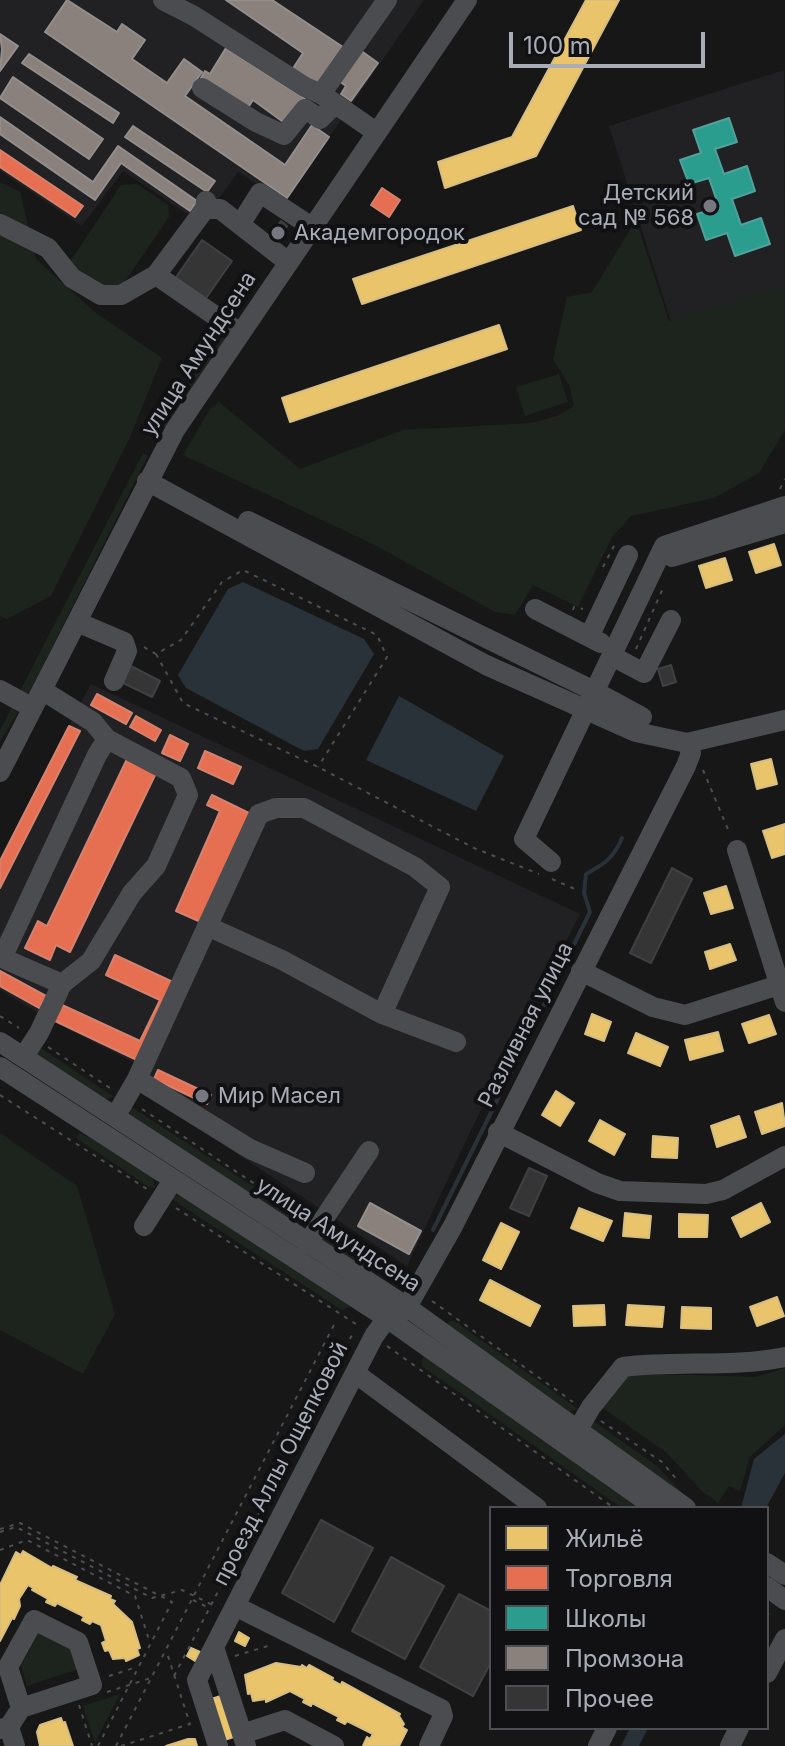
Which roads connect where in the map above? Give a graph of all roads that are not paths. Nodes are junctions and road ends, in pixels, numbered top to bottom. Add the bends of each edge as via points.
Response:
1 (163, 0) edge
2 (387, 0) edge
3 (467, 0) edge
4 (202, 88) dead end
5 (328, 99) junction
6 (376, 132) junction
7 (241, 223) junction
8 (0, 224) edge
9 (312, 227) junction
10 (288, 262) junction
11 (156, 275) junction
12 (240, 333) junction
13 (147, 481) junction
14 (784, 509) edge
15 (628, 555) dead end
16 (535, 609) dead end
17 (671, 620) dead end
18 (77, 622) junction
19 (589, 637) junction
20 (614, 653) junction
21 (114, 681) dead end
22 (0, 690) edge
23 (38, 699) junction
24 (592, 701) junction
25 (642, 717) dead end
26 (785, 720) edge
27 (107, 739) junction
28 (689, 748) junction
29 (3, 760) edge
30 (737, 850) road end
31 (551, 862) dead end
32 (207, 926) junction
33 (581, 971) junction
34 (62, 984) junction
35 (783, 990) edge
36 (382, 1014) junction
37 (0, 1042) edge
38 (456, 1042) dead end
39 (24, 1056) junction
40 (0, 1067) edge
41 (137, 1079) junction
42 (115, 1117) junction
43 (498, 1132) junction
44 (369, 1151) dead end
45 (785, 1156) edge
46 (305, 1173) dead end
47 (173, 1180) junction
48 (144, 1226) dead end
49 (307, 1244) junction
50 (407, 1307) junction
51 (387, 1318) junction
52 (785, 1357) edge
53 (355, 1373) junction
54 (577, 1431) junction
55 (639, 1485) junction
56 (534, 1506) edge
57 (655, 1506) edge
58 (682, 1506) edge
59 (774, 1574) edge
60 (785, 1600) edge
61 (235, 1606) junction
62 (785, 1639) edge
63 (214, 1646) junction
64 (769, 1669) edge
65 (216, 1698) dead end
66 (21, 1708) junction
67 (8, 1734) edge
68 (244, 1740) edge
69 (218, 1746) edge
70 (334, 1746) edge
71 (429, 1746) edge

1 - 5 street
2 - 5 street
3 - 6 street, улица Амундсена
4 - 5 street via 284,135 305,109 320,119
5 - 6 street
6 - 9 street, улица Амундсена
7 - 9 street via 260,193
7 - 10 street
7 - 11 street via 206,205
8 - 11 street via 48,248 72,278 101,295 121,295
9 - 10 street, улица Амундсена
10 - 12 street, улица Амундсена
11 - 12 street
12 - 13 street, улица Амундсена
13 - 18 street, улица Амундсена
13 - 24 street via 486,665
14 - 20 street via 664,546
15 - 19 street
16 - 19 street
17 - 20 street via 644,673
18 - 21 street via 124,642 127,651
18 - 23 street, улица Амундсена
19 - 20 street
20 - 24 street
22 - 23 street
23 - 27 street via 93,722
23 - 29 street, улица Амундсена
24 - 25 street
24 - 28 street via 636,732
24 - 31 street via 524,839
26 - 28 street
27 - 34 street via 2,958
27 - 34 street via 181,778 188,795 156,866 132,893 91,961
28 - 33 street, Разливная улица
30 - 35 street
32 - 36 street
32 - 36 street via 259,814 304,808 415,867 440,887
32 - 41 street
33 - 35 street via 653,1007 685,1015
33 - 43 street, Разливная улица
34 - 39 street
36 - 38 street
37 - 39 street, улица Амундсена
39 - 42 street, улица Амундсена
40 - 47 street, улица Амундсена
41 - 42 street
41 - 46 street via 250,1149
42 - 49 street, улица Амундсена
43 - 45 street via 620,1191 706,1194
43 - 50 street, Разливная улица
44 - 49 street
47 - 48 street
47 - 51 street, улица Амундсена
49 - 50 street, улица Амундсена
50 - 51 street
50 - 54 street, улица Амундсена
51 - 53 street, проезд Аллы Ощепковой
51 - 55 street, улица Амундсена
52 - 54 street via 753,1364 623,1367
53 - 56 street
53 - 61 street, проезд Аллы Ощепковой
54 - 55 street, улица Амундсена
55 - 57 street, улица Амундсена
55 - 58 street, улица Амундсена
59 - 60 street
61 - 63 street
61 - 71 street, проезд Аллы Ощепковой via 441,1709 443,1716
62 - 64 street
63 - 65 street
63 - 68 street
63 - 69 street via 197,1680
66 - 66 street via 8,1667 34,1620 78,1642 92,1685
66 - 67 street
68 - 70 street via 285,1720

